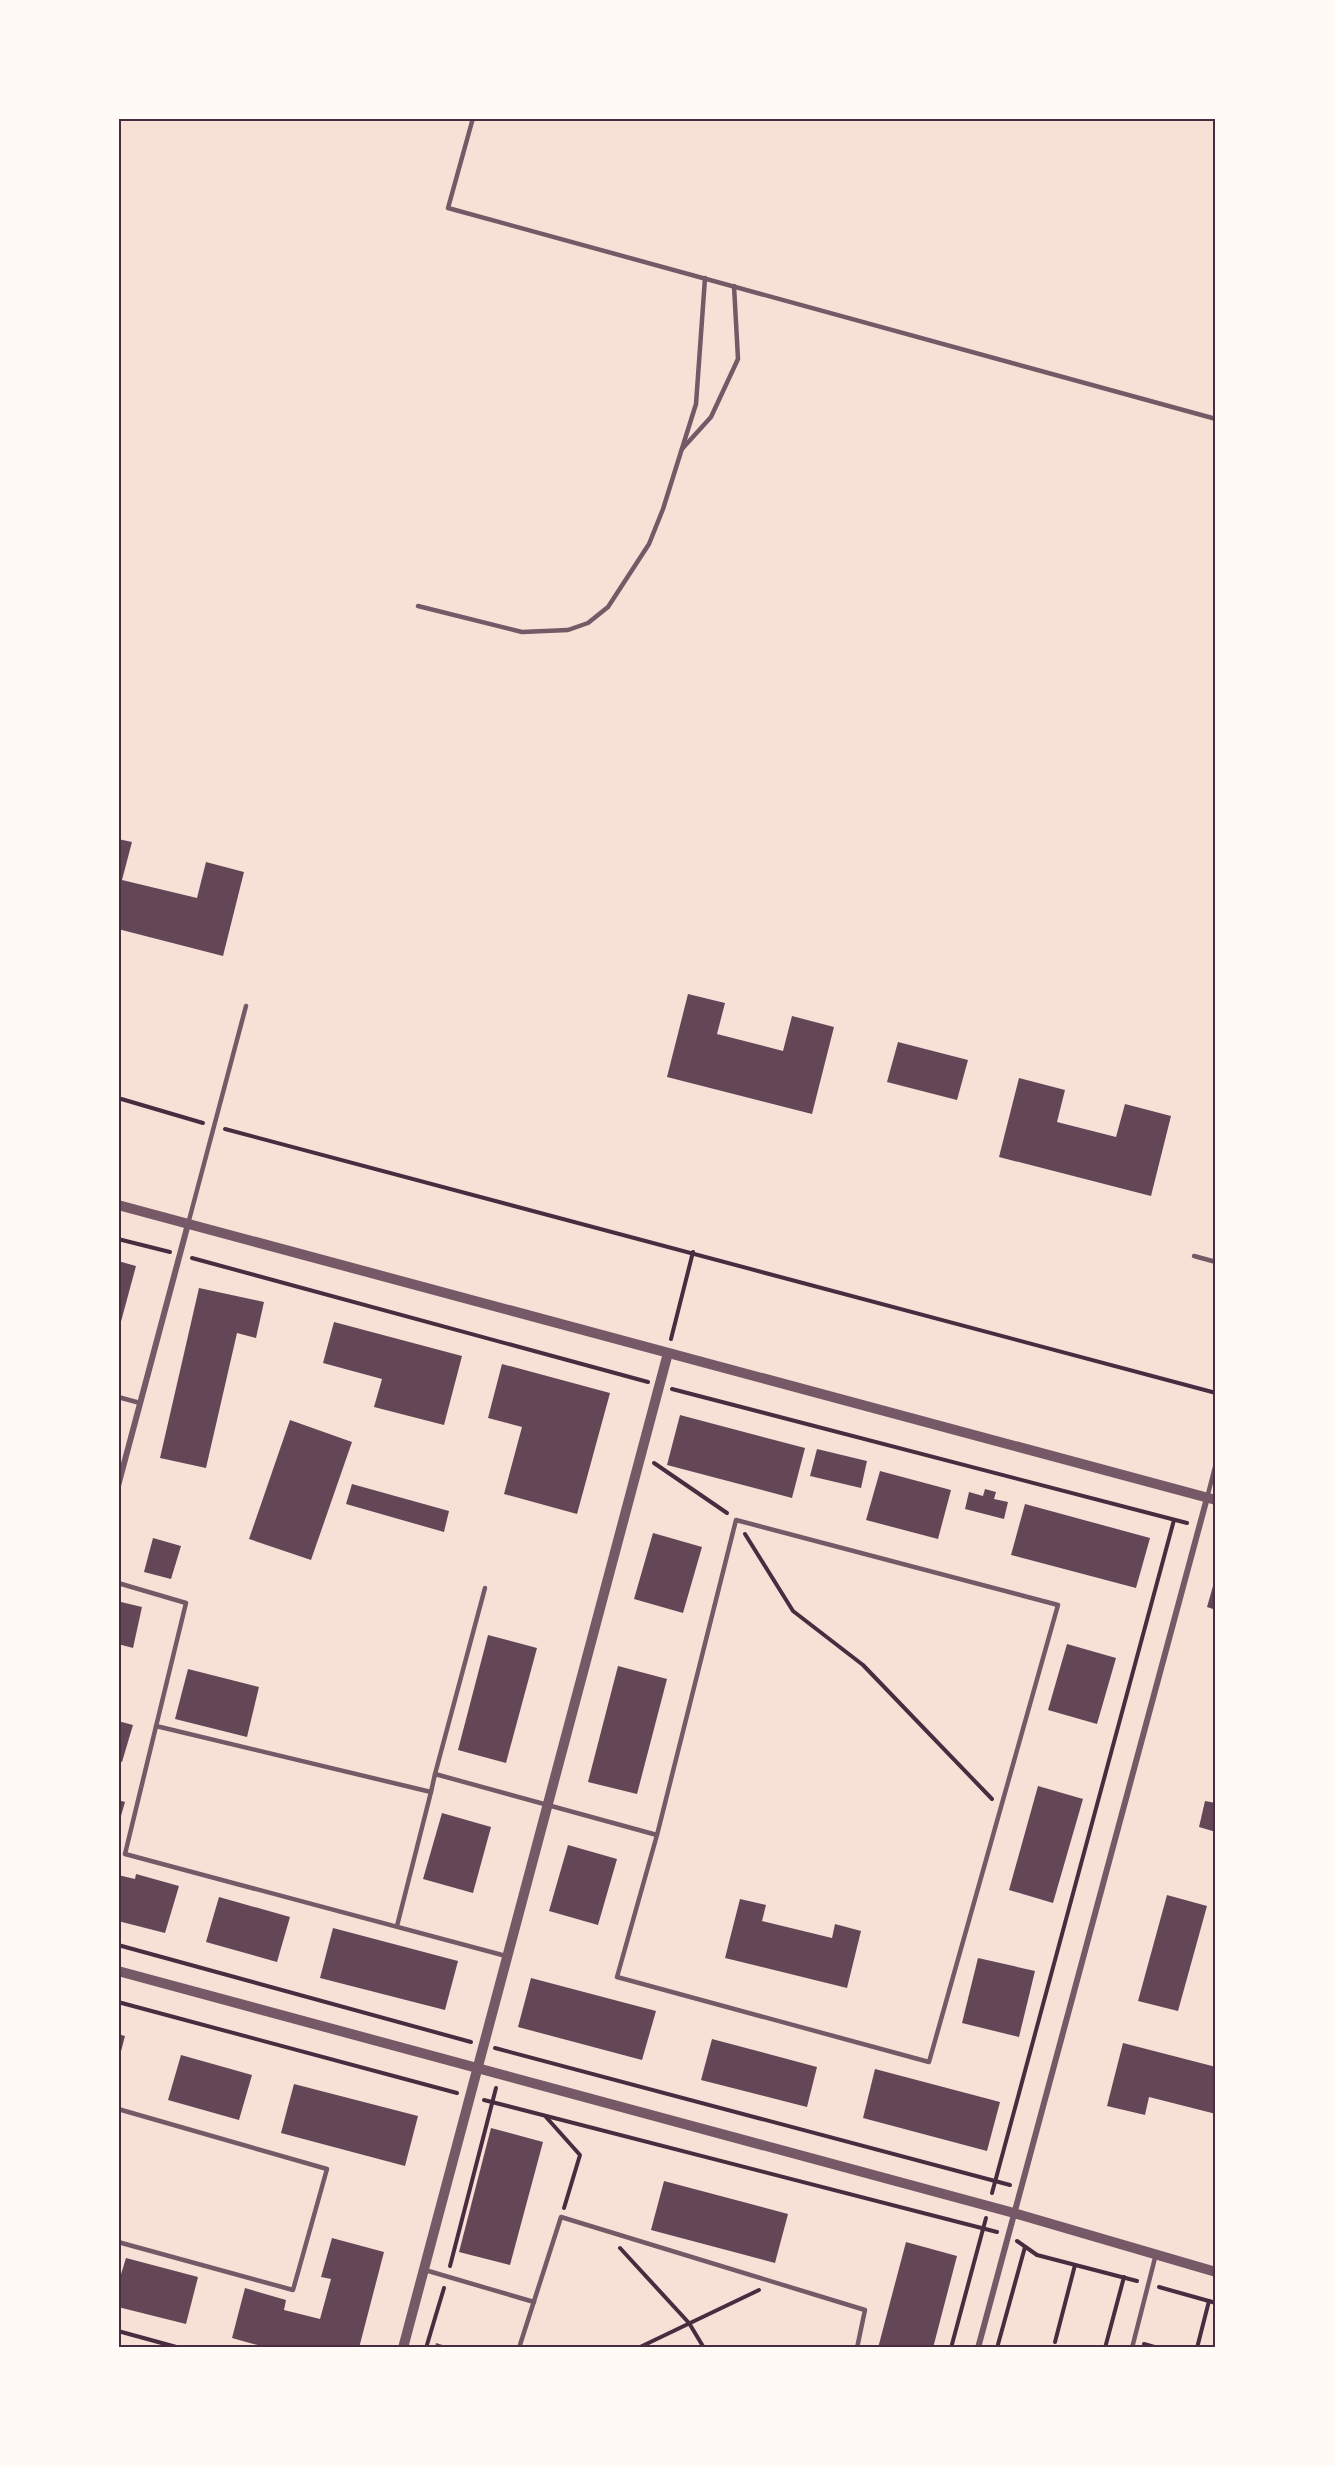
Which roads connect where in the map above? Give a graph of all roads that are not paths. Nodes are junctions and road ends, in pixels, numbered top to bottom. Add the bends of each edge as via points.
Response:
1 (473, 118) edge
2 (705, 278) junction
3 (734, 286) junction
4 (1215, 419) edge
5 (681, 451) junction
6 (418, 606) dead end
7 (246, 1006) dead end
8 (118, 1205) edge
9 (188, 1224) junction
10 (1194, 1256) dead end
11 (1215, 1262) edge
12 (668, 1353) junction
13 (118, 1398) edge
14 (140, 1403) junction
15 (1215, 1463) edge
16 (118, 1486) edge
17 (1211, 1499) edge
18 (118, 1583) edge
19 (485, 1588) dead end
20 (156, 1726) junction
21 (435, 1774) junction
22 (431, 1792) junction
23 (549, 1806) junction
24 (657, 1835) junction
25 (397, 1926) junction
26 (509, 1957) junction
27 (118, 1971) edge
28 (479, 2069) junction
29 (118, 2109) edge
30 (1014, 2213) junction
31 (118, 2242) edge
32 (1156, 2254) junction
33 (425, 2270) junction
34 (1215, 2272) edge
35 (534, 2302) junction
36 (404, 2348) edge
37 (519, 2348) edge
38 (857, 2348) edge
39 (978, 2348) edge
40 (1132, 2348) edge

1 - 2 lane via 448,208
2 - 3 lane
2 - 5 lane via 696,404
3 - 4 lane
3 - 5 lane via 738,359 711,417
5 - 6 lane via 663,509 638,564 608,607 588,622 568,630 522,632
7 - 9 lane
8 - 9 street
9 - 12 street
9 - 14 street
10 - 11 lane
12 - 17 street
12 - 23 street
13 - 14 lane
14 - 16 street
15 - 17 lane
17 - 30 street
18 - 20 lane via 186,1603
19 - 21 lane
20 - 22 lane
20 - 25 lane via 125,1854
21 - 22 lane
21 - 23 lane
22 - 25 lane
23 - 24 lane
23 - 26 street
24 - 24 lane via 617,1977 929,2062 1059,1605 736,1520
25 - 26 lane
26 - 28 street
27 - 28 street
28 - 30 street
28 - 33 street
29 - 31 lane via 327,2169 293,2290
30 - 32 street
30 - 39 street
32 - 34 street
32 - 40 lane
33 - 35 lane
33 - 36 street
35 - 37 lane
35 - 38 lane via 561,2217 865,2310

